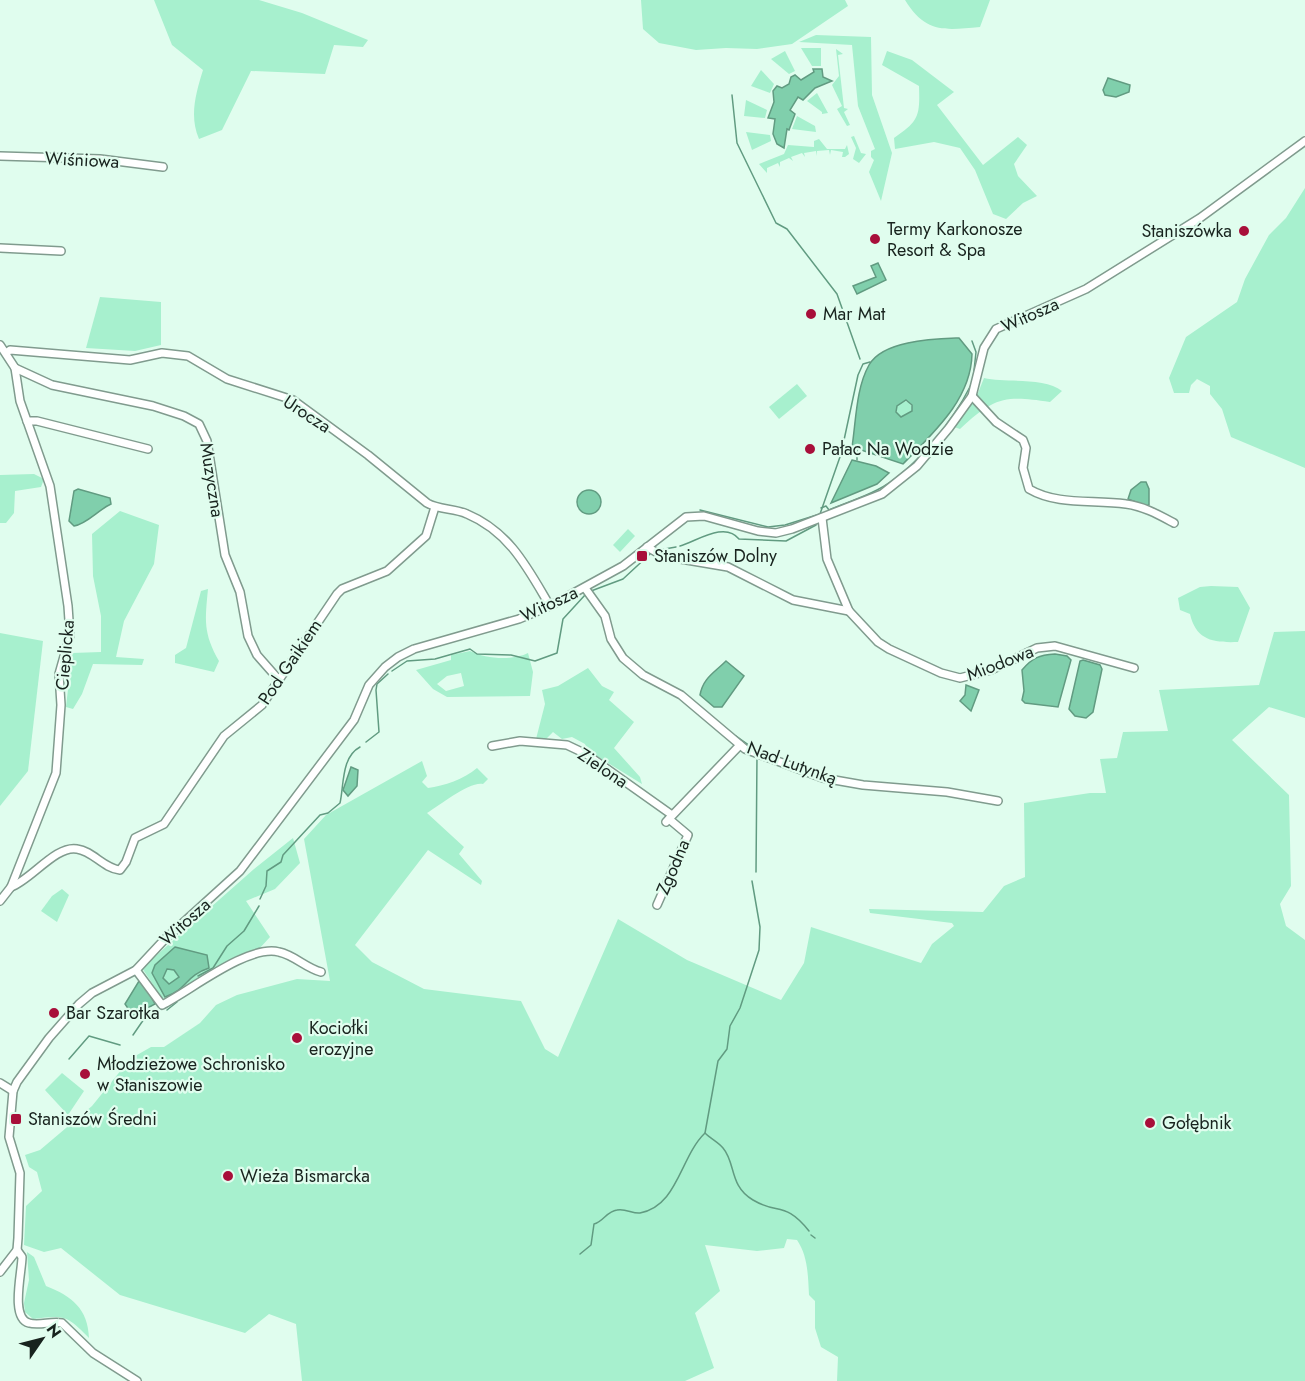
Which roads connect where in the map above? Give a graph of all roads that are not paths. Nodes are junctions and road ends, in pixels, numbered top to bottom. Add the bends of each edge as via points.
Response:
1 (1305, 141) edge
2 (0, 156) edge
3 (163, 168) dead end
4 (0, 248) edge
5 (61, 251) dead end
6 (0, 345) edge
7 (6, 353) junction
8 (15, 368) junction
9 (972, 396) junction
10 (27, 421) junction
11 (148, 449) dead end
12 (435, 507) junction
13 (822, 518) junction
14 (1174, 523) dead end
15 (647, 547) junction
16 (585, 588) junction
17 (550, 606) junction
18 (849, 611) junction
19 (1134, 668) dead end
20 (279, 680) junction
21 (740, 745) junction
22 (492, 746) dead end
23 (998, 801) dead end
24 (669, 818) junction
25 (685, 830) joint
26 (11, 887) junction
27 (0, 901) edge
28 (657, 905) dead end
29 (136, 970) junction
30 (321, 972) dead end
31 (0, 1083) edge
32 (13, 1091) junction
33 (17, 1250) junction
34 (0, 1272) edge
35 (137, 1381) edge

1 - 9 street, Witosza via 1200,218 1086,289 996,329 984,348
2 - 3 street, Wiśniowa via 99,159
4 - 5 street
6 - 7 street
7 - 8 street
7 - 12 street, Urocza via 10,350 130,360 162,353 188,356 227,380 293,400
8 - 10 street, Cieplicka
8 - 20 street, Muzyczna via 52,385 153,406 199,424 207,441 225,555 240,592 248,636 257,655
9 - 13 street, Witosza via 904,478 882,494
9 - 14 street via 996,422 1023,440 1023,468 1029,489 1038,495 1128,504
10 - 11 street
10 - 26 street, Cieplicka via 50,486 70,635 59,674 56,773
12 - 17 street, Urocza via 469,515 500,534 519,554
12 - 20 street, Pod Gaikiem via 426,536 387,571 337,594
13 - 15 street, Witosza via 776,532 698,515 686,517
13 - 18 street, Miodowa via 827,559
15 - 16 street, Witosza via 624,566
15 - 18 street via 663,556 728,567 784,597
16 - 17 street, Witosza
16 - 21 street, Nad Lutynką via 605,616 611,639 623,658 643,675 681,695
17 - 29 street, Witosza via 414,650 385,667 369,685 354,720 240,871
18 - 19 street, Miodowa via 884,646 950,676 974,677 1037,648 1055,646
20 - 26 street, Pod Gaikiem via 255,713 229,731 213,750 164,824 135,838 120,870 82,850 69,849
21 - 23 street, Nad Lutynką via 823,778
21 - 24 street
22 - 24 street, Zielona via 520,741 567,745 586,754
24 - 25 street, Zielona
25 - 28 street, Zgodna via 686,838
26 - 27 street, Cieplicka
29 - 30 street via 162,1005 212,975 266,952 283,952
29 - 32 street, Witosza via 79,1004 46,1041
31 - 32 street
32 - 33 street, Witosza via 9,1137 20,1173 21,1192
33 - 34 street
33 - 35 street, Witosza via 21,1257 17,1306 22,1318 30,1323 62,1323 93,1353

